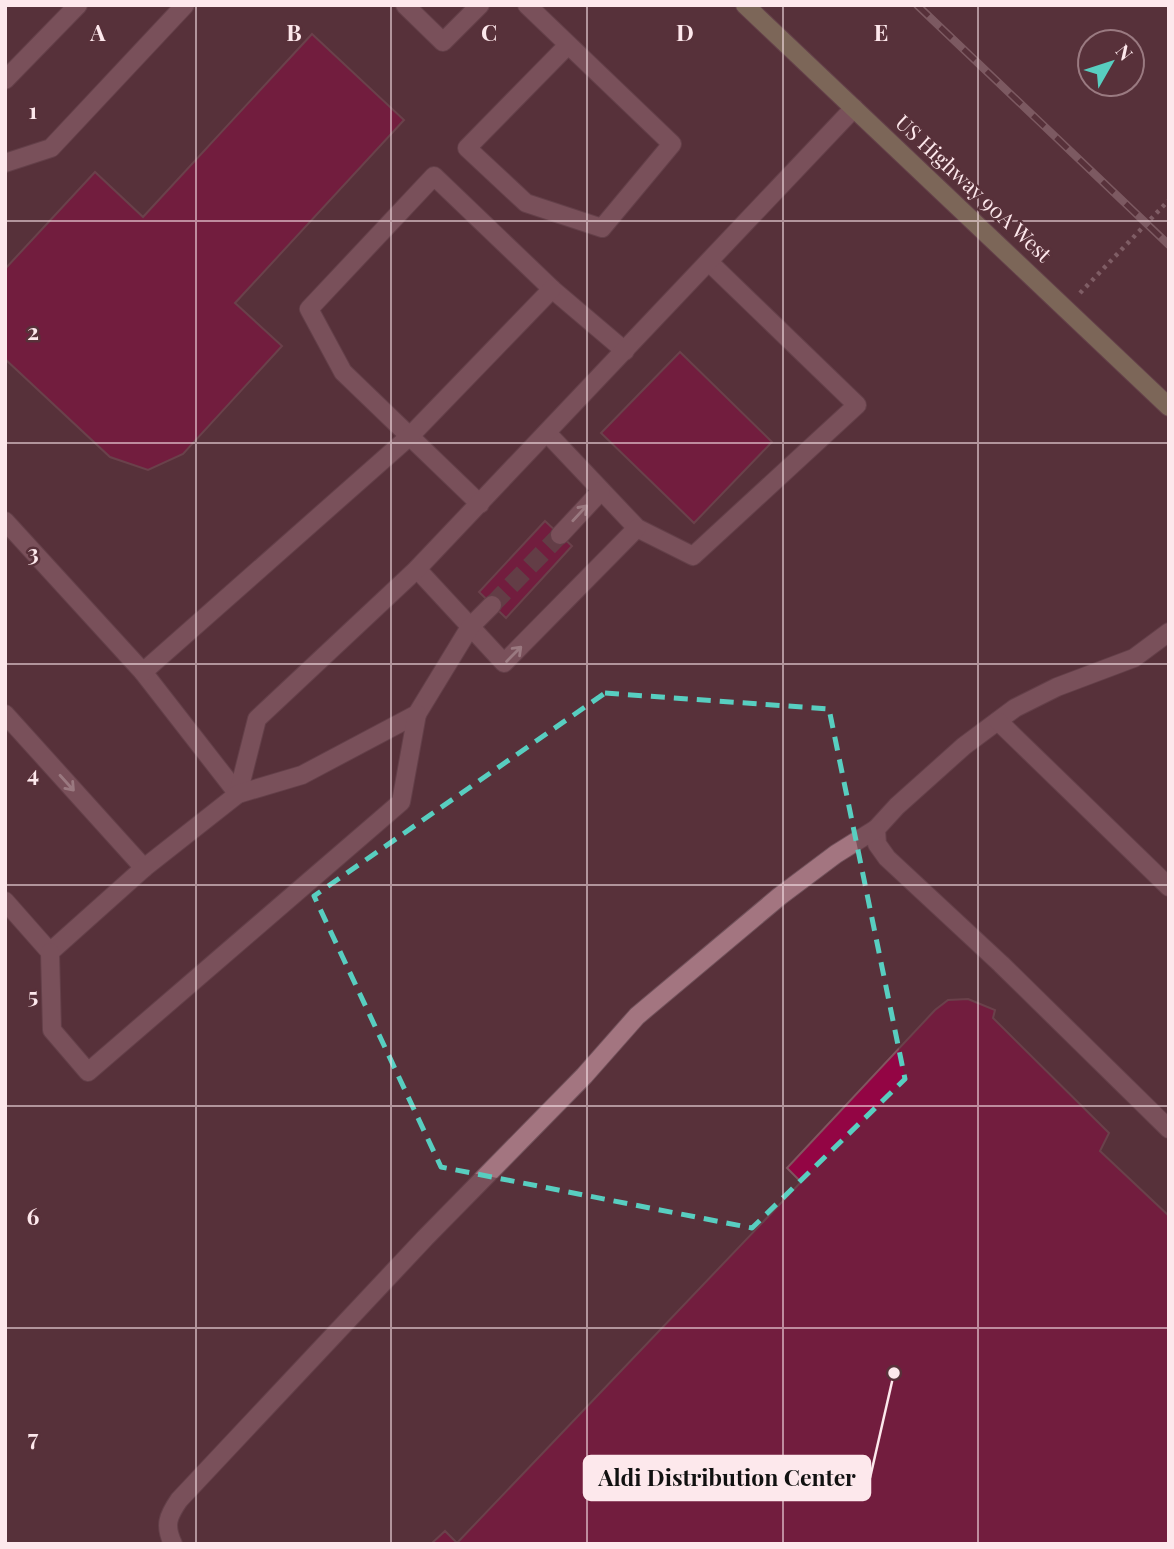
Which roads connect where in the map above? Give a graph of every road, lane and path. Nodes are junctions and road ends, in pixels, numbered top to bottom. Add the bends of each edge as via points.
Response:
1 (78, 5) edge
2 (184, 5) edge
3 (405, 5) edge
4 (480, 5) edge
5 (527, 5) edge
6 (745, 5) edge
7 (568, 45) junction
8 (5, 80) edge
9 (854, 108) junction
10 (5, 163) edge
11 (1169, 200) edge
12 (710, 263) junction
13 (552, 289) junction
14 (1064, 307) junction
15 (625, 351) junction
16 (1169, 407) edge
17 (548, 434) junction
18 (410, 436) junction
19 (601, 491) junction
20 (480, 504) junction
21 (5, 521) edge
22 (638, 528) junction
23 (560, 535) tunnel mouth
24 (417, 569) junction
25 (492, 605) tunnel mouth
26 (471, 627) junction
27 (1169, 632) edge
28 (143, 671) junction
29 (417, 714) junction
30 (5, 715) edge
31 (998, 721) junction
32 (238, 794) junction
33 (876, 829) junction
34 (144, 868) junction
35 (1169, 887) edge
36 (5, 901) edge
37 (50, 951) junction
38 (1169, 1129) edge
39 (173, 1544) edge

1 - 8 lane
2 - 10 lane via 51,148
3 - 4 lane via 443,42
5 - 7 lane
6 - 9 main road, US Highway 90A West
7 - 7 lane via 672,144 602,228 526,203 467,148
9 - 12 lane
9 - 14 main road, US Highway 90A West
11 - 14 path
12 - 15 lane
12 - 22 lane via 858,405 693,556
13 - 15 lane
13 - 18 lane
13 - 18 lane via 435,176 425,186 309,309 343,372
14 - 16 main road, US Highway 90A West
15 - 17 lane
17 - 19 lane
17 - 20 lane
18 - 20 lane
18 - 28 lane
19 - 22 lane
23 -> 19 lane
20 - 24 lane
21 - 28 lane
26 -> 22 lane via 504,663
24 - 26 lane
24 - 32 lane via 257,719
25 - 26 lane
26 - 29 lane
27 - 31 lane via 1134,658 1057,687
28 - 32 lane
29 - 32 lane via 302,775
29 - 37 lane via 401,802 88,1072 52,1030
30 -> 34 lane
31 - 33 lane via 944,763
31 - 35 lane
32 - 34 lane
33 - 38 lane via 877,844 887,858
33 - 39 lane via 780,896 637,1016 179,1500 167,1517
34 - 37 lane
36 - 37 lane

